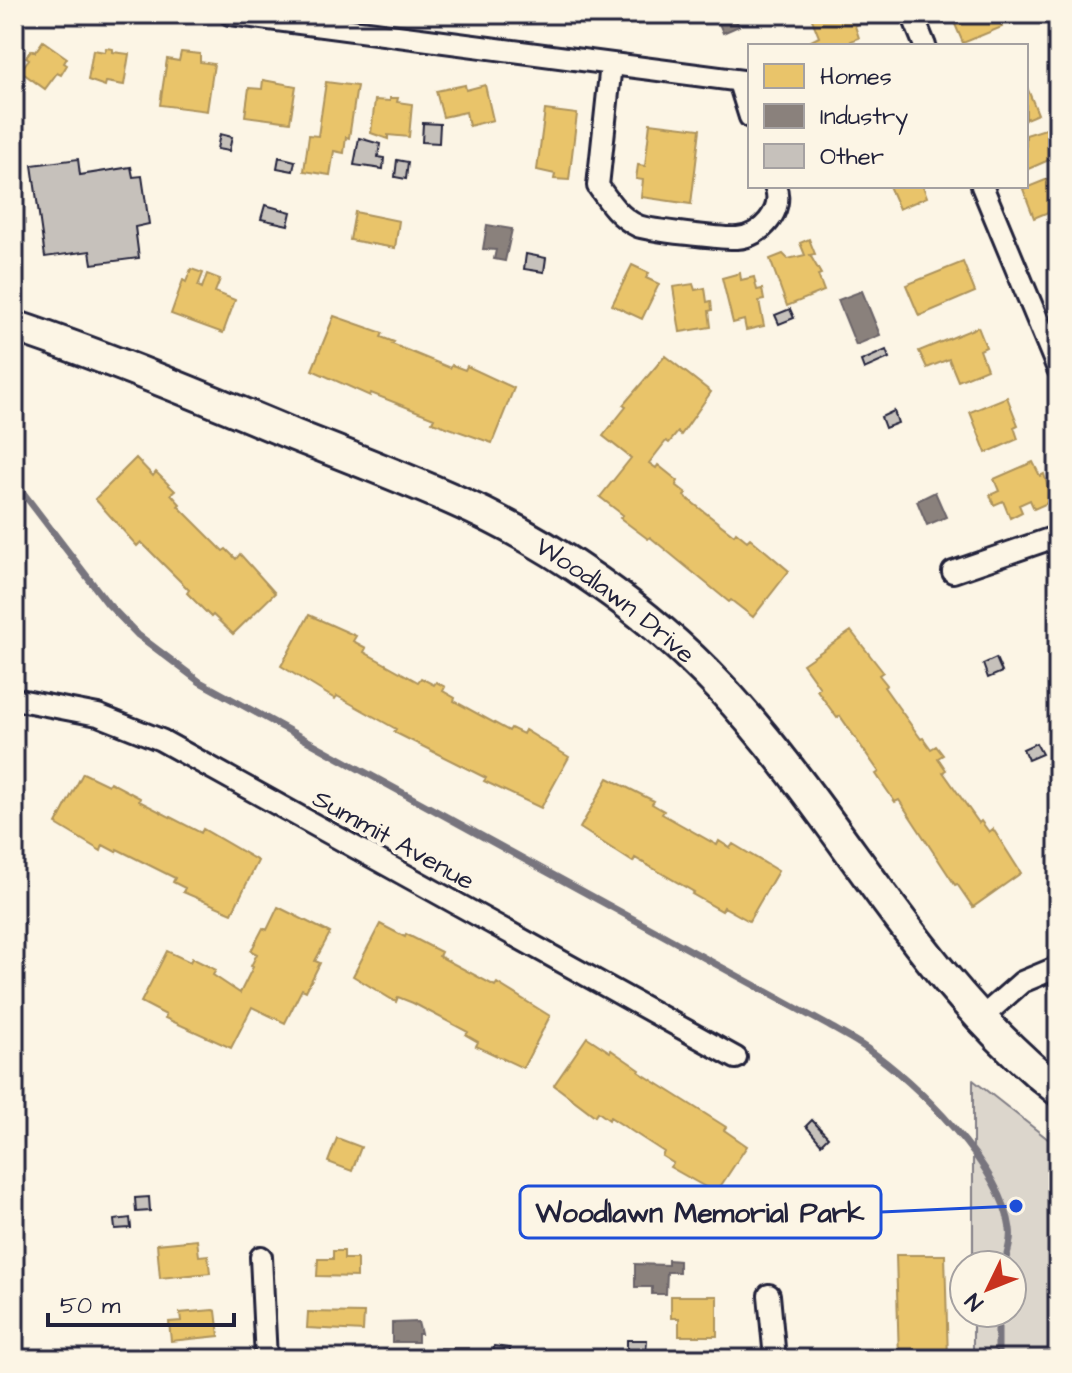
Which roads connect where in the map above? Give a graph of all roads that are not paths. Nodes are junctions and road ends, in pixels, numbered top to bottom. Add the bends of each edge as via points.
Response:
1 (230, 14) edge
2 (912, 14) edge
3 (924, 44) edge
4 (611, 64) junction
5 (745, 82) edge
6 (748, 103) edge
7 (776, 188) edge
8 (983, 188) edge
9 (14, 326) edge
10 (1058, 369) edge
11 (1058, 536) edge
12 (953, 572) dead end
13 (14, 699) edge
14 (1058, 967) edge
15 (980, 1019) junction
16 (736, 1058) dead end
17 (1058, 1090) edge
18 (261, 1257) dead end
19 (769, 1295) dead end
20 (266, 1359) edge
21 (775, 1359) edge

1 - 4 street
2 - 3 street
4 - 5 street
4 - 7 street via 598,186 614,209 638,226 739,238 772,218
5 - 6 street
8 - 10 street
9 - 15 main road, Woodlawn Drive via 89,351 456,501 586,575 648,621 718,685 776,750 934,966
11 - 12 street
13 - 16 street, Summit Avenue via 98,715 161,740
14 - 15 street via 1022,982
15 - 17 main road, Woodlawn Drive
18 - 20 street
19 - 21 street

